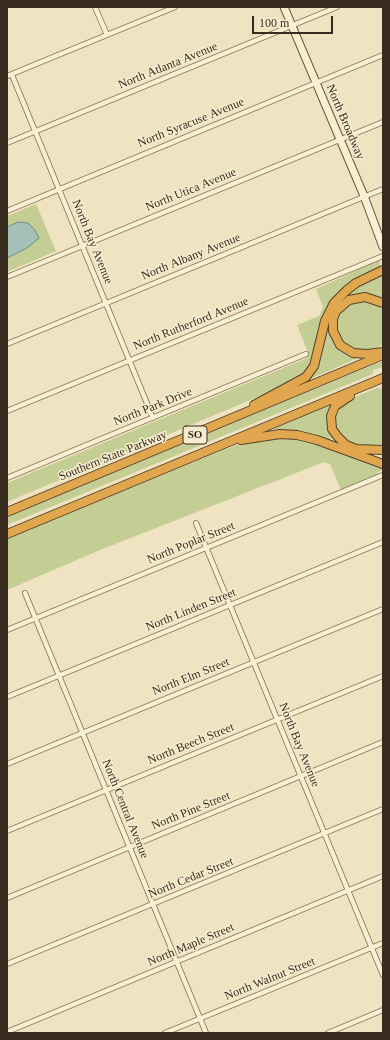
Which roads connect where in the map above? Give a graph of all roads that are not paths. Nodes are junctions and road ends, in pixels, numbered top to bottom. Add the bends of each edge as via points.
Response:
1 (95, 7) edge
2 (175, 7) edge
3 (284, 7) edge
4 (337, 7) edge
5 (292, 26) junction
6 (107, 35) junction
7 (383, 55) edge
8 (9, 76) edge
9 (316, 83) junction
10 (383, 122) edge
11 (35, 132) junction
12 (340, 140) junction
13 (7, 143) edge
14 (59, 189) junction
15 (383, 189) edge
16 (364, 196) junction
17 (7, 211) edge
18 (82, 246) junction
19 (383, 248) edge
20 (383, 256) edge
21 (383, 270) edge
22 (7, 277) edge
23 (106, 303) junction
24 (383, 303) edge
25 (7, 344) edge
26 (383, 352) edge
27 (306, 354) dead end
28 (383, 355) edge
29 (129, 360) junction
30 (383, 379) edge
31 (7, 411) edge
32 (153, 418) junction
33 (209, 429) junction
34 (221, 444) junction
35 (383, 450) edge
36 (383, 464) edge
37 (383, 475) edge
38 (7, 478) edge
39 (7, 512) edge
40 (196, 523) dead end
41 (7, 534) edge
42 (383, 542) edge
43 (207, 548) junction
44 (25, 593) dead end
45 (230, 605) junction
46 (383, 609) edge
47 (35, 618) junction
48 (7, 630) edge
49 (254, 662) junction
50 (59, 676) junction
51 (383, 676) edge
52 (7, 697) edge
53 (277, 719) junction
54 (82, 733) junction
55 (383, 742) edge
56 (7, 764) edge
57 (301, 776) junction
58 (106, 790) junction
59 (383, 809) edge
60 (7, 830) edge
61 (325, 833) junction
62 (130, 847) junction
63 (383, 876) edge
64 (348, 891) junction
65 (7, 898) edge
66 (153, 904) junction
67 (383, 943) edge
68 (372, 948) junction
69 (177, 962) junction
70 (7, 964) edge
71 (383, 975) edge
72 (383, 1010) edge
73 (200, 1019) junction
74 (7, 1032) edge
75 (166, 1033) edge
76 (206, 1033) edge
77 (328, 1033) edge

1 - 6 street
2 - 6 street
3 - 5 main road, North Broadway
4 - 5 street, North Atlanta Avenue
5 - 9 main road, North Broadway
5 - 11 street, North Atlanta Avenue
6 - 8 street
7 - 9 street, North Syracuse Avenue
8 - 11 street, North Bay Avenue
9 - 12 main road, North Broadway
9 - 14 street, North Syracuse Avenue
10 - 12 street, North Utica Avenue
11 - 13 street, North Atlanta Avenue
11 - 14 street, North Bay Avenue
12 - 16 main road, North Broadway
12 - 18 street, North Utica Avenue
14 - 17 street, North Syracuse Avenue
14 - 18 street, North Bay Avenue
15 - 16 street, North Albany Avenue
16 - 19 main road, North Broadway
16 - 23 street, North Albany Avenue
18 - 22 street, North Utica Avenue
18 - 23 street, North Bay Avenue
20 - 29 street, North Rutherford Avenue
21 - 33 highway via 356,283 334,303 325,322 314,366 306,377
23 - 25 street, North Albany Avenue
23 - 29 street, North Bay Avenue
24 - 26 highway via 365,297 349,300 336,311 333,331 340,345 353,352
27 - 32 street, North Park Drive
28 - 33 highway, Southern State Parkway / SO
29 - 31 street, North Rutherford Avenue
29 - 32 street, North Bay Avenue
30 - 34 highway, SO
30 - 35 highway via 341,401 335,406 331,422 337,436 346,445 356,449
32 - 38 street, North Park Drive
33 - 39 highway, Southern State Parkway / SO
34 - 36 highway via 261,436 297,435
34 - 41 highway, SO
37 - 43 street, North Poplar Street
40 - 43 street, North Bay Avenue
42 - 45 street, North Linden Street
43 - 45 street, North Bay Avenue
43 - 47 street, North Poplar Street
44 - 47 street, North Central Avenue
45 - 49 street, North Bay Avenue
45 - 50 street, North Linden Street
46 - 49 street, North Elm Street
47 - 48 street, North Poplar Street
47 - 50 street, North Central Avenue
49 - 53 street, North Bay Avenue
49 - 54 street, North Elm Street
50 - 52 street, North Linden Street
50 - 54 street, North Central Avenue
51 - 53 street, North Beech Street
53 - 57 street, North Bay Avenue
53 - 58 street, North Beech Street
54 - 56 street, North Elm Street
54 - 58 street, North Central Avenue
55 - 57 street, North Pine Street
57 - 61 street, North Bay Avenue
57 - 62 street, North Pine Street
58 - 60 street, North Beech Street
58 - 62 street, North Central Avenue
59 - 61 street, North Cedar Street
61 - 64 street, North Bay Avenue
61 - 66 street, North Cedar Street
62 - 65 street, North Pine Street
62 - 66 street, North Central Avenue
63 - 64 street, North Maple Street
64 - 68 street, North Bay Avenue
64 - 69 street, North Maple Street
66 - 69 street, North Central Avenue
66 - 70 street, North Cedar Street
67 - 68 street, North Walnut Street
68 - 71 street, North Bay Avenue
68 - 73 street, North Walnut Street
69 - 73 street, North Central Avenue
69 - 74 street, North Maple Street
72 - 77 street
73 - 75 street, North Walnut Street
73 - 76 street, North Central Avenue

